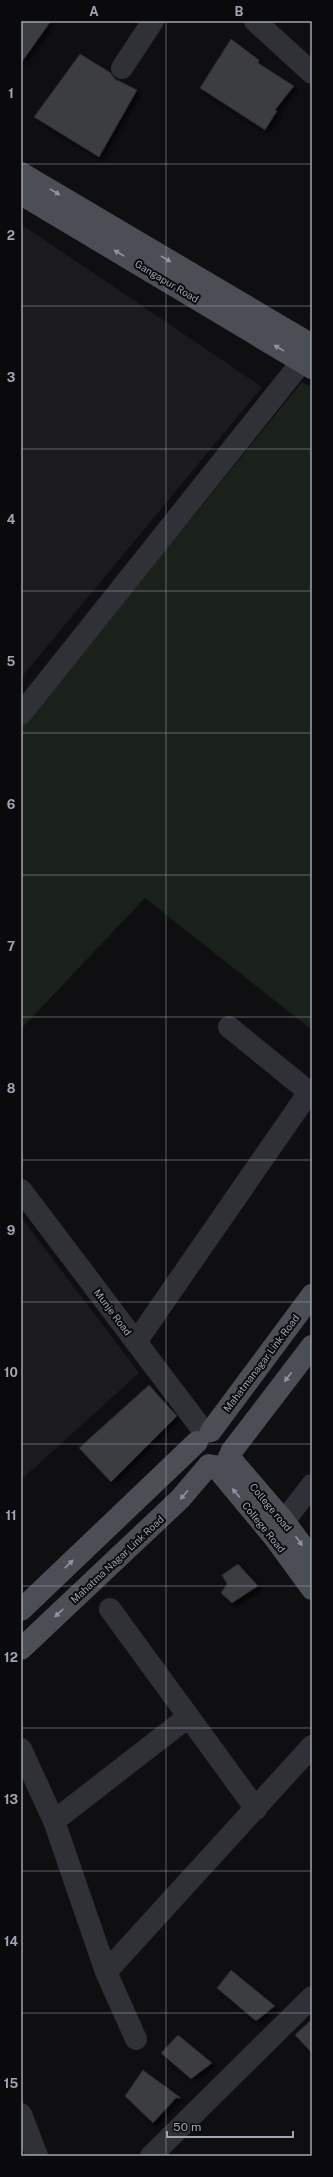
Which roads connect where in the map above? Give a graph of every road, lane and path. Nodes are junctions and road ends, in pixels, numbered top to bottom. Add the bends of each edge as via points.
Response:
1 (153, 21) edge
2 (255, 21) edge
3 (122, 68) dead end
4 (312, 73) edge
5 (21, 173) edge
6 (21, 194) edge
7 (310, 356) edge
8 (21, 714) edge
9 (229, 1027) dead end
10 (21, 1190) edge
11 (312, 1295) edge
12 (136, 1342) junction
13 (312, 1346) edge
14 (204, 1435) junction
15 (221, 1460) junction
16 (312, 1485) edge
17 (284, 1521) junction
18 (312, 1559) edge
19 (312, 1589) edge
20 (110, 1609) dead end
21 (21, 1610) edge
22 (21, 1650) edge
23 (188, 1717) junction
24 (312, 1746) edge
25 (21, 1749) edge
26 (256, 1809) junction
27 (54, 1821) junction
28 (106, 1972) junction
29 (312, 1997) edge
30 (136, 2039) dead end
31 (21, 2114) edge
32 (36, 2156) edge
33 (151, 2156) edge

1 - 3 street
2 - 4 street
5 -> 7 main road, Gangapur Road
7 -> 6 main road, Gangapur Road
7 - 8 street
9 - 12 street via 309,1092
10 - 12 street, Munje Road
11 - 14 main road, Mahatmanagar Link Road
12 - 14 street, Munje Road
13 -> 15 main road
14 - 15 main road via 196,1448 199,1459
14 - 15 main road via 216,1431 226,1436 231,1446
21 -> 14 main road
15 - 17 main road, College road
19 -> 15 main road, College Road
15 -> 22 main road, Mahatma Nagar Link Road
16 - 17 street
17 -> 18 main road, College road
20 - 23 street
23 - 26 street
23 - 27 street
24 - 26 street
25 - 27 street
26 - 28 street
27 - 28 street
28 - 30 street
29 - 33 street
31 - 32 street

